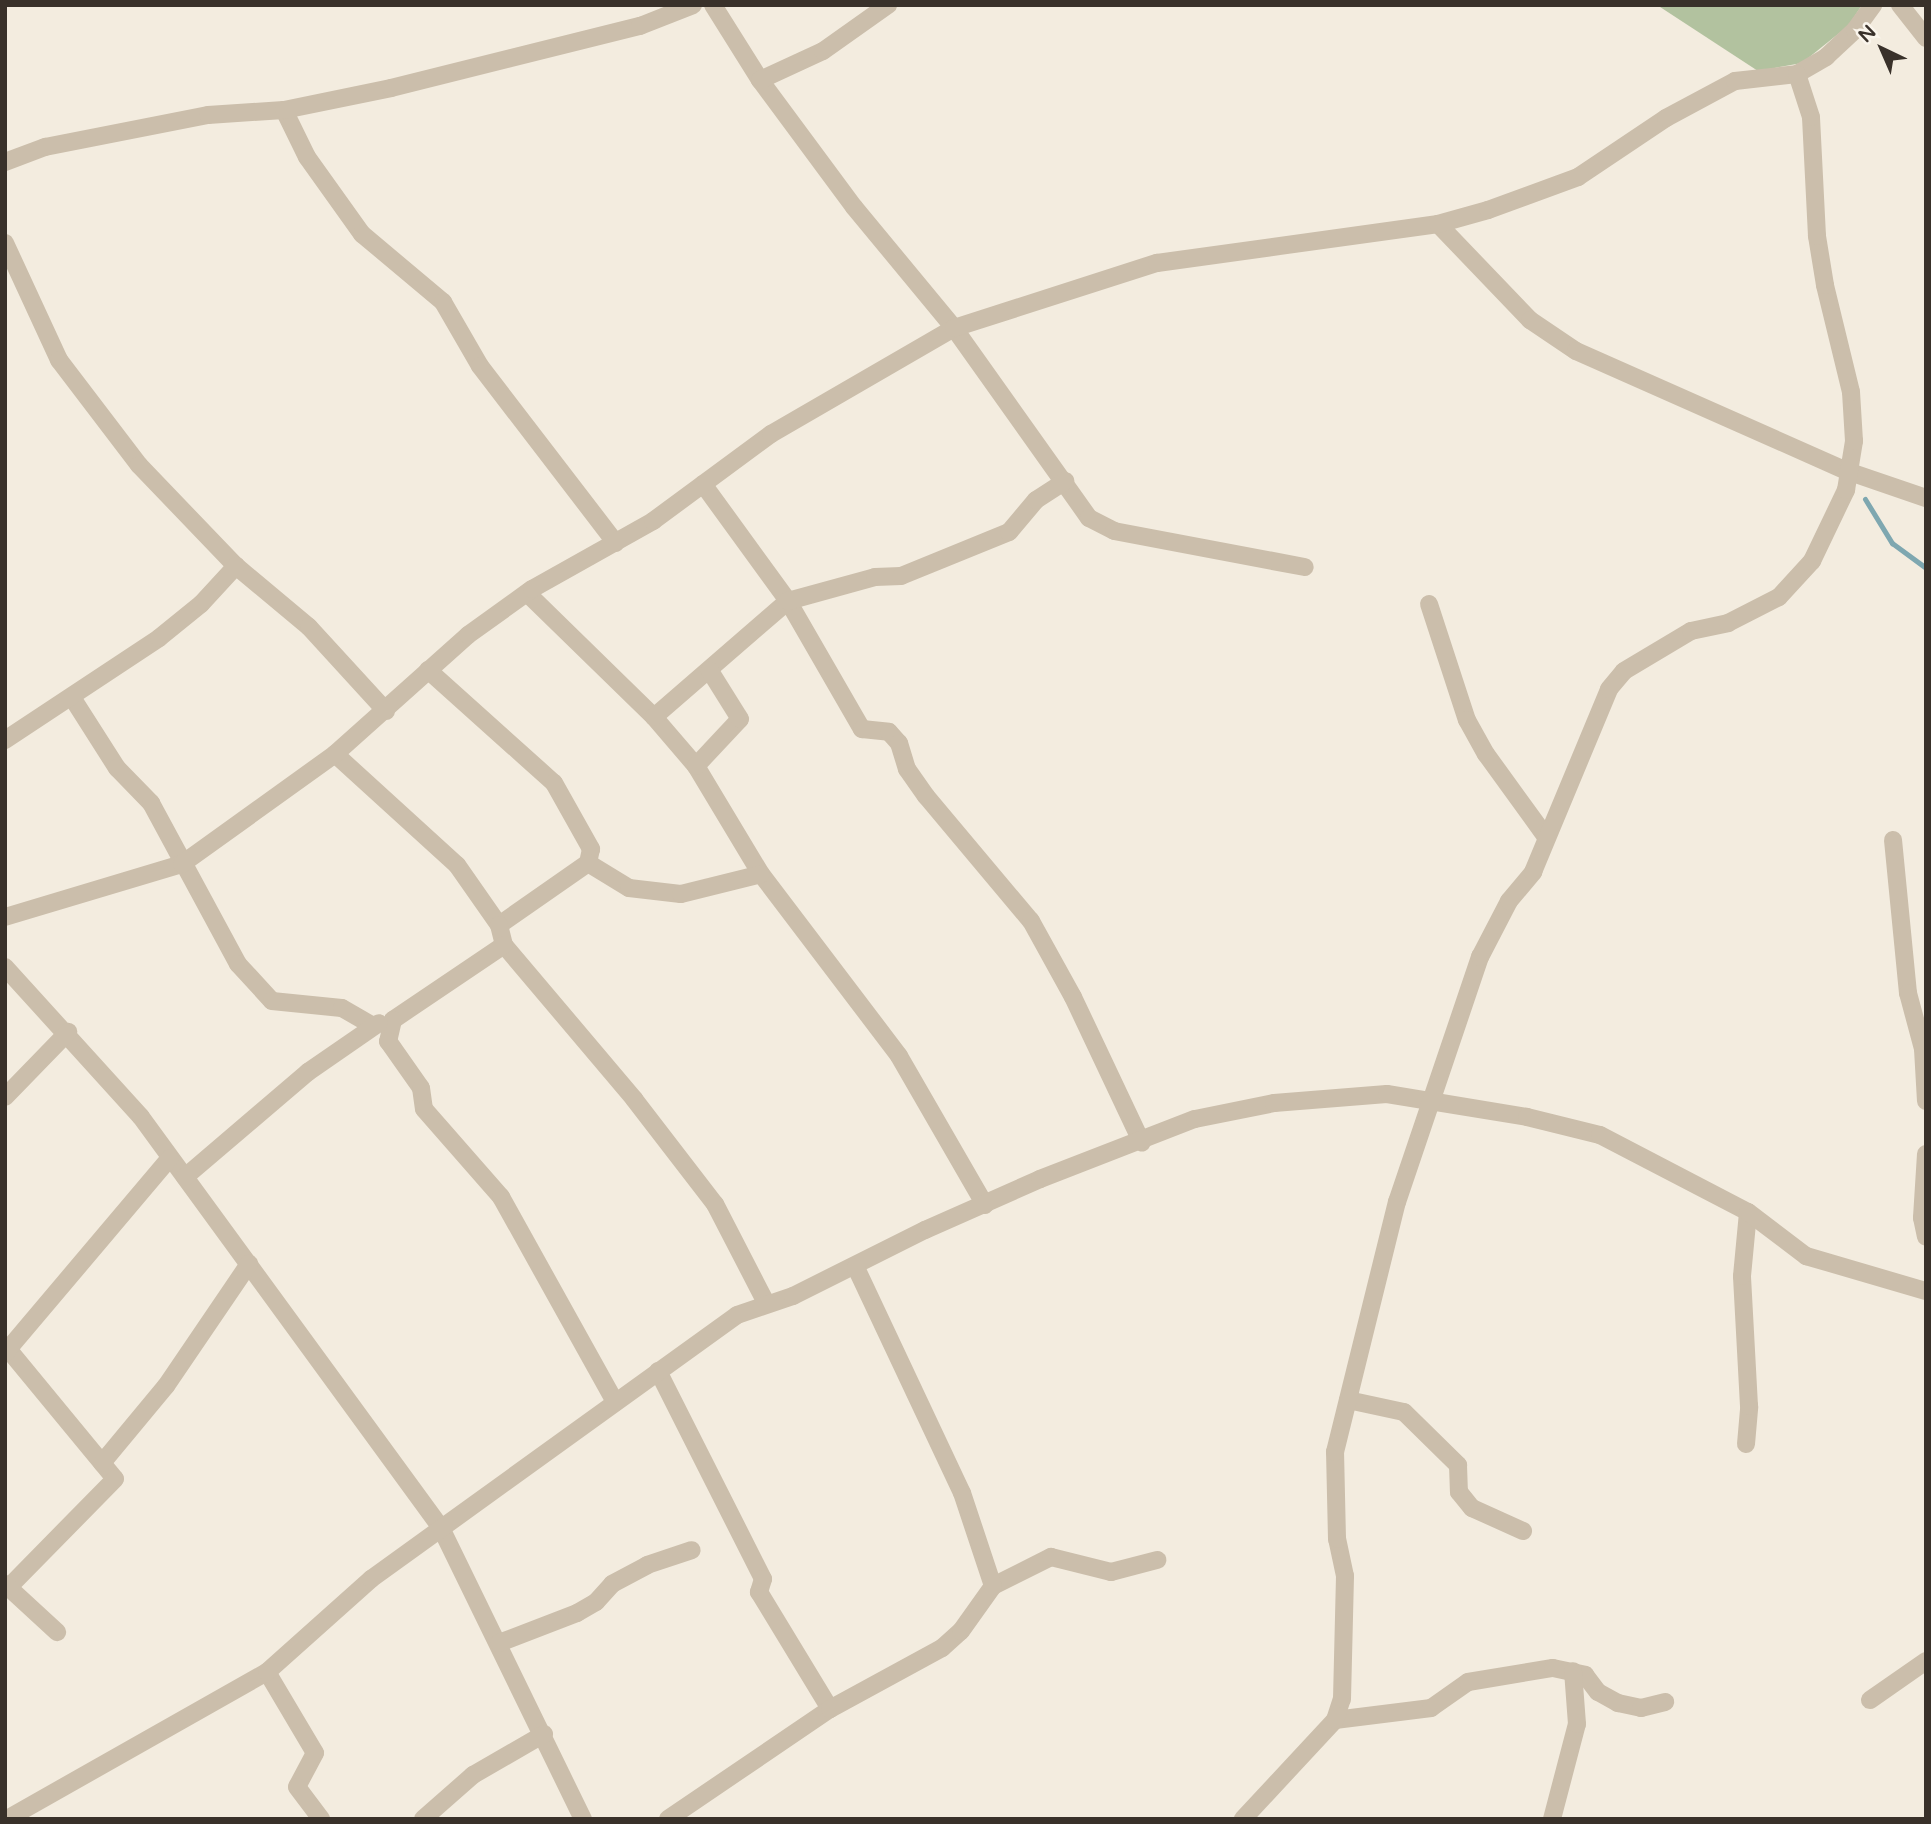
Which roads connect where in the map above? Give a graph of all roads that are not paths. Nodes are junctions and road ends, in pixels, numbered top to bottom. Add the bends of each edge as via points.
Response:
1 (693, 5) edge
2 (713, 5) edge
3 (888, 5) edge
4 (1873, 5) edge
5 (1900, 5) edge
6 (1926, 38) edge
7 (1797, 74) junction
8 (760, 80) junction
9 (284, 110) junction
10 (5, 162) edge
11 (1438, 224) junction
12 (5, 243) edge
13 (954, 328) junction
14 (1847, 471) junction
15 (1065, 481) junction
16 (703, 484) junction
17 (1926, 498) edge
18 (616, 543) junction
19 (236, 566) junction
20 (1305, 567) dead end
21 (527, 593) junction
22 (788, 601) junction
23 (1429, 604) dead end
24 (428, 670) junction
25 (710, 671) junction
26 (73, 699) junction
27 (386, 711) junction
28 (654, 717) junction
29 (5, 740) edge
30 (335, 754) junction
31 (696, 766) junction
32 (1546, 838) junction
33 (1893, 840) dead end
34 (182, 863) junction
35 (588, 863) junction
36 (761, 874) junction
37 (5, 917) edge
38 (499, 925) junction
39 (504, 945) junction
40 (5, 967) edge
41 (393, 1020) junction
42 (371, 1025) junction
43 (68, 1032) junction
44 (5, 1097) edge
45 (1431, 1098) junction
46 (1926, 1101) edge
47 (1142, 1143) junction
48 (1926, 1154) edge
49 (170, 1158) junction
50 (184, 1177) junction
51 (985, 1205) junction
52 (1748, 1212) junction
53 (1926, 1237) edge
54 (249, 1265) junction
55 (856, 1268) junction
56 (1926, 1291) edge
57 (766, 1303) junction
58 (7, 1351) edge
59 (658, 1371) junction
60 (1348, 1400) junction
61 (615, 1402) junction
62 (1746, 1444) dead end
63 (102, 1463) junction
64 (441, 1528) junction
65 (1523, 1531) dead end
66 (692, 1550) dead end
67 (1157, 1560) dead end
68 (7, 1586) edge
69 (993, 1586) junction
70 (57, 1632) dead end
71 (499, 1643) junction
72 (1926, 1661) edge
73 (1573, 1671) junction
74 (267, 1672) junction
75 (1870, 1700) dead end
76 (1665, 1702) dead end
77 (830, 1709) junction
78 (1335, 1720) junction
79 (544, 1734) junction
80 (7, 1819) edge
81 (321, 1819) edge
82 (424, 1819) edge
83 (583, 1819) edge
84 (668, 1819) edge
85 (1243, 1819) edge
86 (1552, 1819) edge

1 - 9 street via 640,26
2 - 8 street
3 - 8 street via 823,51
4 - 7 street via 1826,57
5 - 6 street
7 - 11 street via 1735,81 1667,118 1578,177
7 - 14 street via 1811,117 1817,236 1825,285 1852,392 1854,441
8 - 13 street via 854,207
9 - 10 street via 208,115 45,147
9 - 18 street via 307,157 362,234 443,302 480,366
11 - 13 street via 1157,263
11 - 14 street via 1530,320 1576,351
12 - 19 street via 59,360 139,466
13 - 15 street via 1028,438
13 - 16 street via 771,434
14 - 17 street
14 - 32 street via 1846,490 1812,561 1779,597 1728,623 1691,631 1624,671 1609,690
15 - 20 street via 1089,519 1114,531
15 - 22 street via 1036,500 1009,531 901,576 875,577
16 - 18 street
16 - 22 street
18 - 21 street
19 - 26 street via 201,604
19 - 27 street via 294,613
21 - 24 street
21 - 28 street
22 - 25 street
22 - 47 street via 862,729 889,732 894,737 907,769 926,796 1031,921 1073,997
23 - 32 street via 1467,720
24 - 27 street
24 - 35 street via 554,783 591,849
25 - 28 street
25 - 31 street via 740,719
26 - 29 street
26 - 34 street via 117,768 151,803
27 - 30 street
28 - 31 street
30 - 34 street
30 - 38 street via 457,865
31 - 36 street
32 - 45 street via 1533,872 1509,901 1480,957
33 - 46 street via 1909,965 1908,993 1923,1049
34 - 37 street
34 - 42 street via 238,964 272,1001 342,1008
35 - 36 street via 629,888 681,894
35 - 38 street
36 - 51 street via 899,1056
38 - 39 street
39 - 41 street
39 - 57 street via 634,1099 715,1204
40 - 43 street
41 - 42 street
41 - 61 street via 388,1041 421,1088 424,1109 501,1197
42 - 50 street
43 - 44 street
43 - 49 street
45 - 47 street via 1387,1094 1274,1103 1195,1119
45 - 52 street via 1600,1135
45 - 60 street via 1397,1202
47 - 51 street
48 - 53 street via 1922,1218
49 - 50 street
49 - 58 street
50 - 54 street
51 - 55 street via 925,1230
52 - 56 street via 1806,1256
52 - 62 street via 1742,1276 1749,1406
54 - 63 street via 166,1385
54 - 64 street
55 - 57 street
55 - 69 street via 962,1493
57 - 59 street via 737,1315
58 - 63 street
59 - 61 street
59 - 77 street via 763,1579 759,1592
60 - 65 street via 1404,1412 1458,1465 1459,1492 1472,1508
60 - 78 street via 1335,1452 1337,1539 1345,1576 1342,1699
61 - 64 street
63 - 68 street via 115,1479
64 - 71 street
64 - 74 street via 371,1579
66 - 71 street via 647,1565 612,1584 596,1602 577,1613
67 - 69 street via 1111,1572 1051,1557
68 - 70 street
69 - 77 street via 961,1631 942,1648
71 - 79 street
72 - 75 street
73 - 76 street via 1618,1703 1641,1708
73 - 78 street via 1553,1668 1468,1682 1431,1708
73 - 86 street via 1577,1724
74 - 80 street
74 - 81 street via 315,1753 297,1787
77 - 84 street
78 - 85 street
79 - 82 street via 472,1775
79 - 83 street

